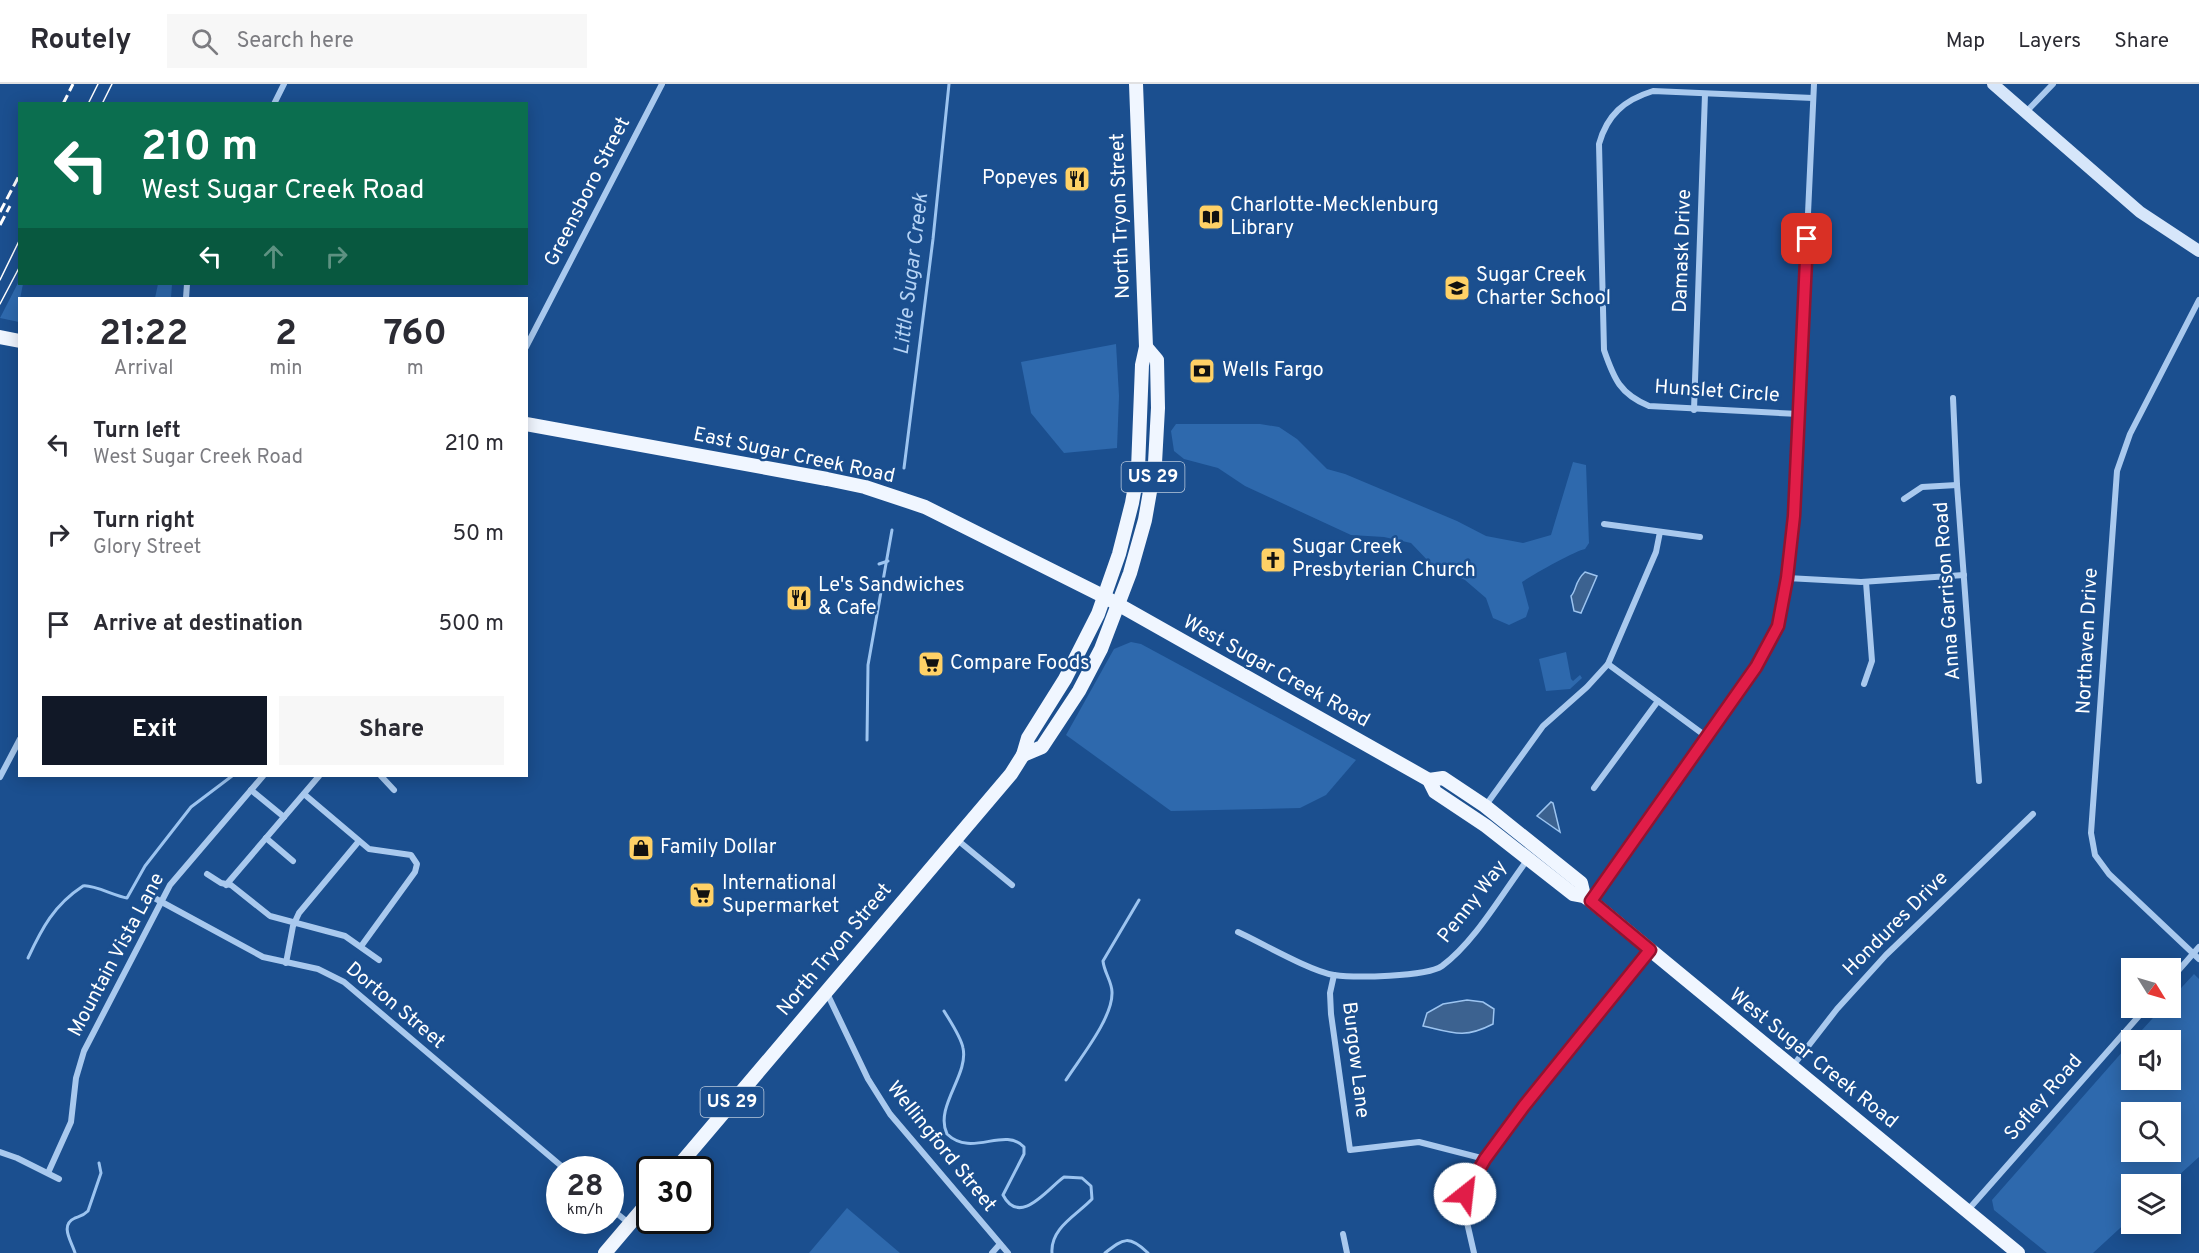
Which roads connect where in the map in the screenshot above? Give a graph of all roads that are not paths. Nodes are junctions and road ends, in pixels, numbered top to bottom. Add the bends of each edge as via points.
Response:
1 (284, 84) edge
2 (662, 84) edge
3 (1136, 84) edge
4 (1814, 84) edge
5 (1993, 84) edge
6 (2053, 84) edge
7 (1705, 94) junction
8 (1813, 99) junction
9 (275, 102) edge
10 (2026, 112) junction
11 (2199, 251) edge
12 (2199, 300) edge
13 (0, 337) edge
14 (18, 341) edge
15 (528, 343) edge
16 (1146, 347) junction
17 (1953, 398) dead end
18 (1695, 410) junction
19 (1799, 414) junction
20 (528, 424) edge
21 (1957, 485) junction
22 (1904, 499) dead end
23 (1604, 524) dead end
24 (1660, 532) junction
25 (1700, 537) dead end
26 (1964, 575) junction
27 (1787, 578) junction
28 (1866, 582) junction
29 (1105, 597) junction
30 (1118, 605) junction
31 (1608, 664) junction
32 (1864, 684) dead end
33 (1658, 701) junction
34 (1707, 736) junction
35 (18, 743) edge
36 (1023, 755) junction
37 (0, 777) edge
38 (262, 777) edge
39 (318, 777) edge
40 (382, 777) edge
41 (1429, 780) junction
42 (1979, 781) dead end
43 (1594, 788) dead end
44 (251, 790) junction
45 (394, 790) dead end
46 (304, 794) junction
47 (1485, 806) junction
48 (2033, 814) dead end
49 (284, 818) junction
50 (266, 838) junction
51 (955, 838) junction
52 (359, 841) junction
53 (1528, 859) junction
54 (293, 861) dead end
55 (207, 874) dead end
56 (226, 885) junction
57 (1012, 885) dead end
58 (147, 894) dead end
59 (1588, 898) junction
60 (161, 901) junction
61 (294, 924) junction
62 (1238, 932) dead end
63 (362, 945) junction
64 (2199, 948) edge
65 (1650, 950) junction
66 (2194, 954) junction
67 (2199, 959) edge
68 (379, 960) dead end
69 (286, 963) junction
70 (2181, 968) edge
71 (1334, 975) junction
72 (825, 991) junction
73 (2137, 1018) edge
74 (1792, 1067) junction
75 (0, 1152) edge
76 (549, 1156) edge
77 (687, 1156) edge
78 (1485, 1159) junction
79 (48, 1173) junction
80 (59, 1179) dead end
81 (1967, 1211) junction
82 (636, 1217) edge
83 (624, 1219) edge
84 (630, 1224) junction
85 (1343, 1234) dead end
86 (1000, 1244) junction
87 (605, 1253) edge
88 (992, 1253) edge
89 (1008, 1253) edge
90 (1347, 1253) edge
91 (1474, 1253) edge
92 (2019, 1253) edge

1 - 9 street
2 - 15 street, Greensboro Street
3 - 16 main road, North Tryon Street / US 29
4 - 8 street
5 - 10 street
6 - 10 street
7 - 8 street, Hunslet Circle
7 - 18 street, Damask Drive
7 - 18 street, Hunslet Circle via 1653,91 1633,98 1604,126 1599,144 1604,350 1611,372 1632,399 1649,406
8 - 19 street
10 - 11 street via 2140,212
12 - 66 street, Northaven Drive via 2130,434 2117,471 2091,833 2095,855 2109,874
13 - 14 main road
16 - 29 main road, North Tryon Street / US 29 via 1138,469 1125,533
16 - 30 main road, North Tryon Street / US 29 via 1157,360 1155,464 1138,548
17 - 21 street, Anna Garrison Road
18 - 19 street, Hunslet Circle
19 - 27 street
20 - 29 main road, East Sugar Creek Road via 827,479 899,497 946,516
21 - 22 street via 1922,487
21 - 26 street, Anna Garrison Road
23 - 24 street
24 - 25 street
24 - 31 street via 1656,552
26 - 28 street
26 - 42 street, Anna Garrison Road
27 - 28 street
27 - 34 street via 1778,626 1770,644
28 - 32 street via 1872,661
29 - 30 main road, West Sugar Creek Road
29 - 36 main road, North Tryon Street / US 29 via 1065,679 1028,738
30 - 36 main road, North Tryon Street / US 29 via 1091,670 1067,711 1041,747
30 - 41 main road, West Sugar Creek Road
31 - 33 street
31 - 47 street via 1544,726
33 - 34 street
33 - 43 street
34 - 59 street
35 - 37 street
36 - 51 main road, North Tryon Street / US 29
38 - 44 street, Mountain Vista Lane
39 - 46 street
40 - 45 street
41 - 47 main road, West Sugar Creek Road via 1443,778
41 - 53 main road, West Sugar Creek Road via 1435,792
44 - 49 street
44 - 60 street, Mountain Vista Lane via 170,885
46 - 49 street
46 - 52 street
47 - 59 main road, West Sugar Creek Road via 1581,883
48 - 74 street, Hondures Drive via 1886,955
49 - 50 street
50 - 54 street
50 - 56 street
51 - 57 street
51 - 72 main road, North Tryon Street / US 29
52 - 61 street
52 - 63 street via 374,851 411,855 417,868
53 - 59 main road, West Sugar Creek Road via 1572,894
53 - 71 street, Penny Way via 1463,945 1441,967 1399,975
55 - 56 street
56 - 61 street via 270,916
58 - 60 street, Dorton Street
59 - 65 main road, West Sugar Creek Road
60 - 69 street, Dorton Street via 263,957
60 - 79 street, Mountain Vista Lane via 84,1051 69,1131
61 - 63 street via 337,933
61 - 69 street
62 - 71 street, Penny Way
63 - 68 street
64 - 66 street
65 - 74 main road, West Sugar Creek Road
65 - 78 street
66 - 67 street, Northaven Drive
66 - 70 street
69 - 76 street, Dorton Street via 318,969 344,982
71 - 78 street, Burgow Lane via 1331,1014 1350,1150 1419,1142
72 - 77 main road, North Tryon Street / US 29
72 - 86 street, Wellingford Street via 868,1079 890,1114
73 - 81 street, Sofley Road
74 - 81 main road, West Sugar Creek Road
75 - 79 street
78 - 91 street via 1463,1205
79 - 80 street
81 - 92 main road, West Sugar Creek Road
82 - 84 main road
83 - 84 street
84 - 87 main road
85 - 90 street
86 - 88 street
86 - 89 street, Wellingford Street

